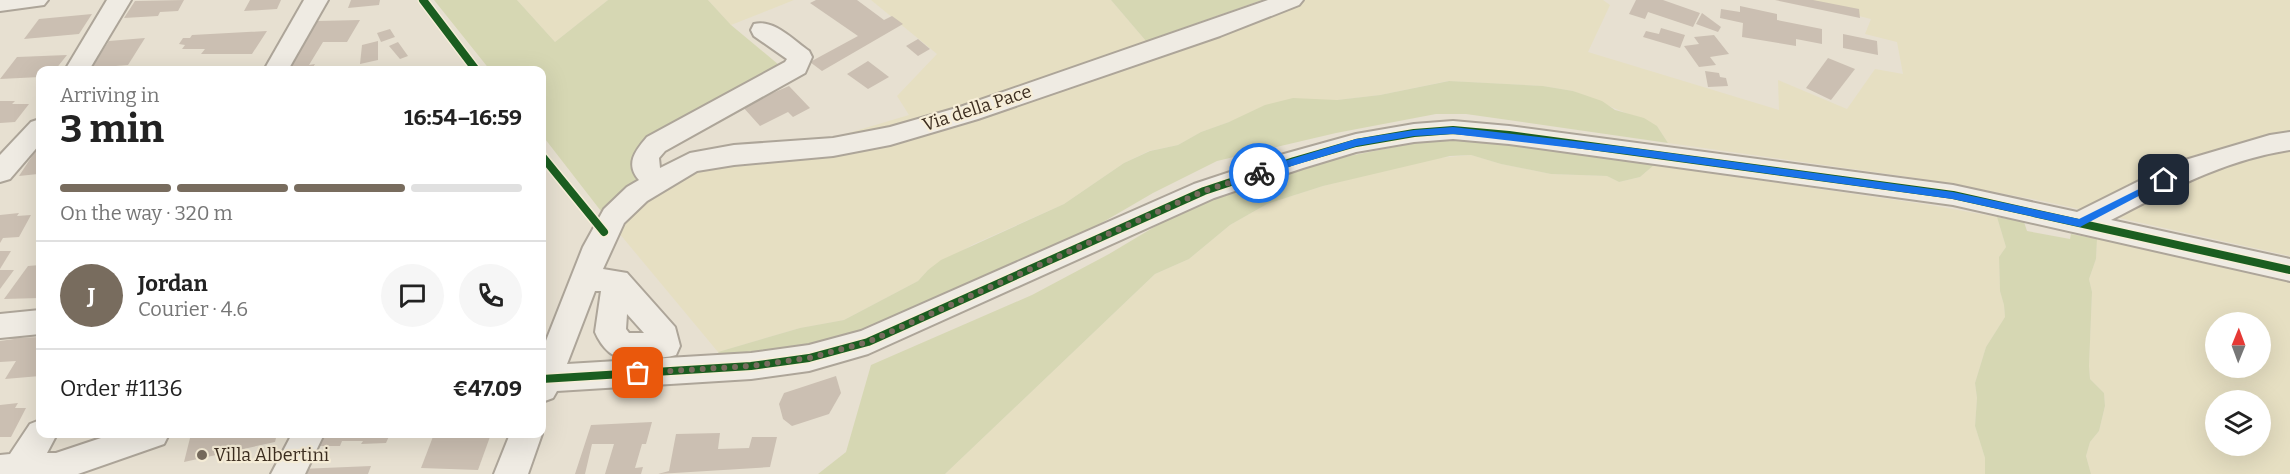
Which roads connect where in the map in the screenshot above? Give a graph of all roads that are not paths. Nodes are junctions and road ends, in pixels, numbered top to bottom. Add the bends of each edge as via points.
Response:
1 (36, 0) edge
2 (119, 0) edge
3 (316, 0) edge
4 (1291, 0) edge
5 (0, 3) edge
6 (763, 30) dead end
7 (79, 66) edge
8 (278, 66) edge
9 (36, 132) edge
10 (2290, 141) edge
11 (0, 172) edge
12 (656, 181) junction
13 (2080, 223) junction
14 (2290, 270) edge
15 (584, 279) junction
16 (617, 281) dead end
17 (36, 322) edge
18 (0, 326) edge
19 (546, 374) edge
20 (546, 382) edge
21 (38, 438) edge
22 (141, 438) edge
23 (306, 438) edge
24 (524, 438) edge
25 (11, 471) edge
26 (288, 474) edge
27 (511, 474) edge

1 - 5 street
2 - 7 street
3 - 8 street
4 - 12 street, Via della Pace via 980,109 890,136 833,147 734,154 690,163
6 - 12 street via 800,57 796,67 656,144 646,156 645,169
9 - 11 street
10 - 13 street via 2185,170
12 - 15 street, Via della Pace via 614,216
13 - 14 street
13 - 20 street via 1953,195 1787,172 1509,135 1453,130 1414,133 1356,142 1204,191 858,345 809,358 751,366
15 - 16 street
15 - 19 street, Via della Pace
17 - 18 street
21 - 25 street
22 - 25 street via 56,467
23 - 26 street
24 - 27 street

